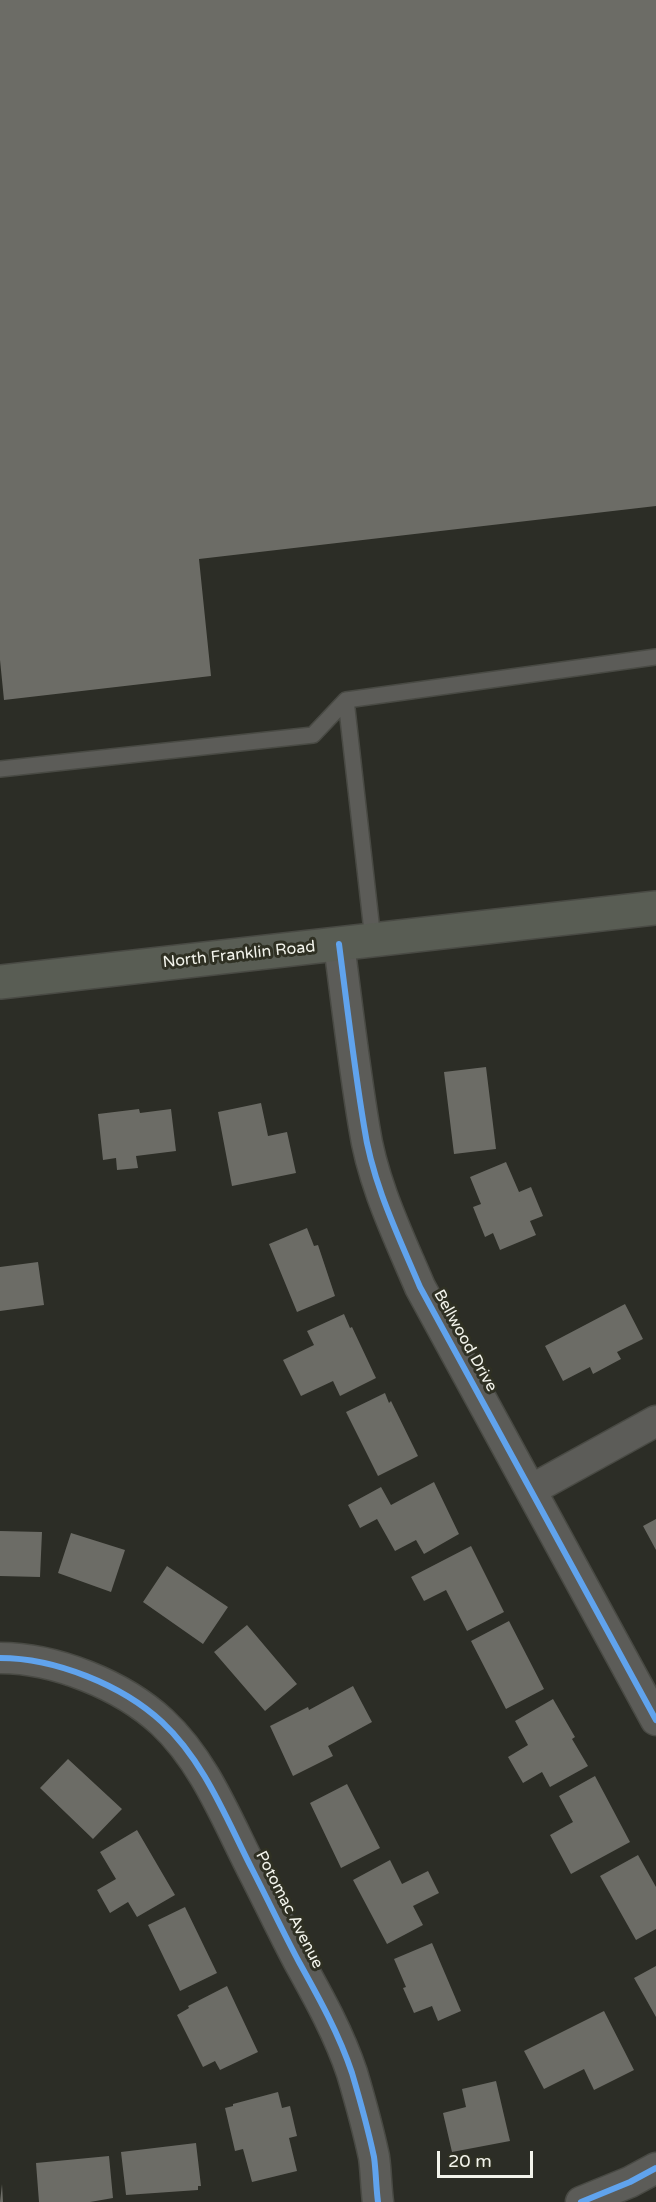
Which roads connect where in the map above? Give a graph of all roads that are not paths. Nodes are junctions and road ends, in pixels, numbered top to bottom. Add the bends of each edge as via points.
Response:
1 (656, 657) edge
2 (346, 700) junction
3 (0, 769) edge
4 (656, 908) edge
5 (373, 940) junction
6 (339, 944) junction
7 (0, 982) edge
8 (656, 1420) edge
9 (531, 1490) junction
10 (0, 1658) edge
11 (656, 1720) edge
12 (656, 2168) edge
13 (378, 2202) edge
14 (581, 2202) edge

1 - 2 lane
2 - 3 lane via 313,735
2 - 5 lane
4 - 5 main road, North Franklin Road
5 - 6 main road, North Franklin Road
6 - 7 main road, North Franklin Road
6 - 9 street, Bellwood Drive via 364,1127 389,1216 420,1287
8 - 9 street
9 - 11 street, Bellwood Drive
10 - 13 street, Potomac Avenue via 53,1665 123,1694 161,1721 183,1743 208,1782 335,2030 374,2157
12 - 14 street

